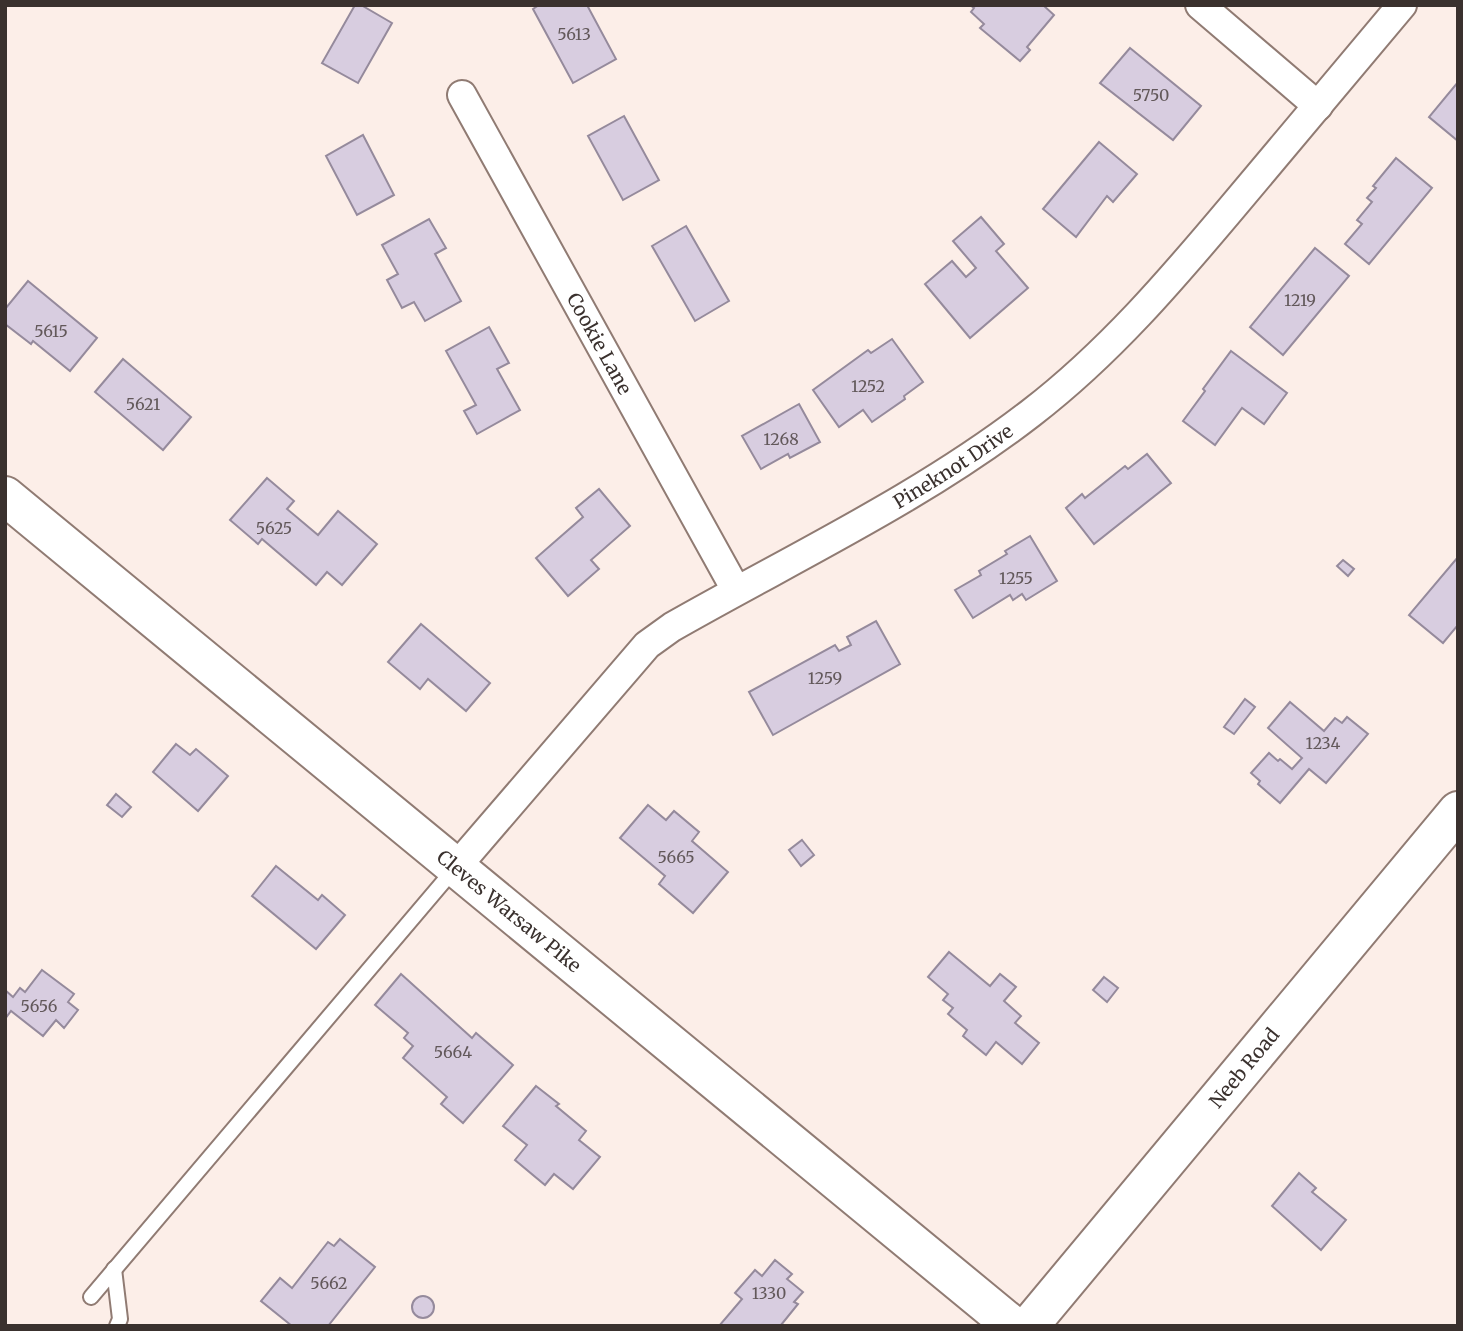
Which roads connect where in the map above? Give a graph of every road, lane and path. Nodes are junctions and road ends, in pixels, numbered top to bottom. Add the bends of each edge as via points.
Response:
1 (1199, 5) edge
2 (1402, 5) edge
3 (463, 95) dead end
4 (1318, 106) junction
5 (5, 496) edge
6 (736, 590) junction
7 (1458, 811) edge
8 (457, 866) junction
9 (114, 1269) junction
10 (91, 1297) dead end
11 (120, 1324) edge
12 (1013, 1326) edge
13 (1029, 1326) edge

1 - 4 street
2 - 4 street, Pineknot Drive
3 - 6 street, Cookie Lane
4 - 6 street, Pineknot Drive via 1160,293 1099,355 1032,412 907,495
5 - 8 street, Cleves Warsaw Pike
6 - 8 street, Pineknot Drive via 647,645
7 - 13 street, Neeb Road
8 - 9 lane
8 - 12 street, Cleves Warsaw Pike
9 - 10 lane
9 - 11 lane

